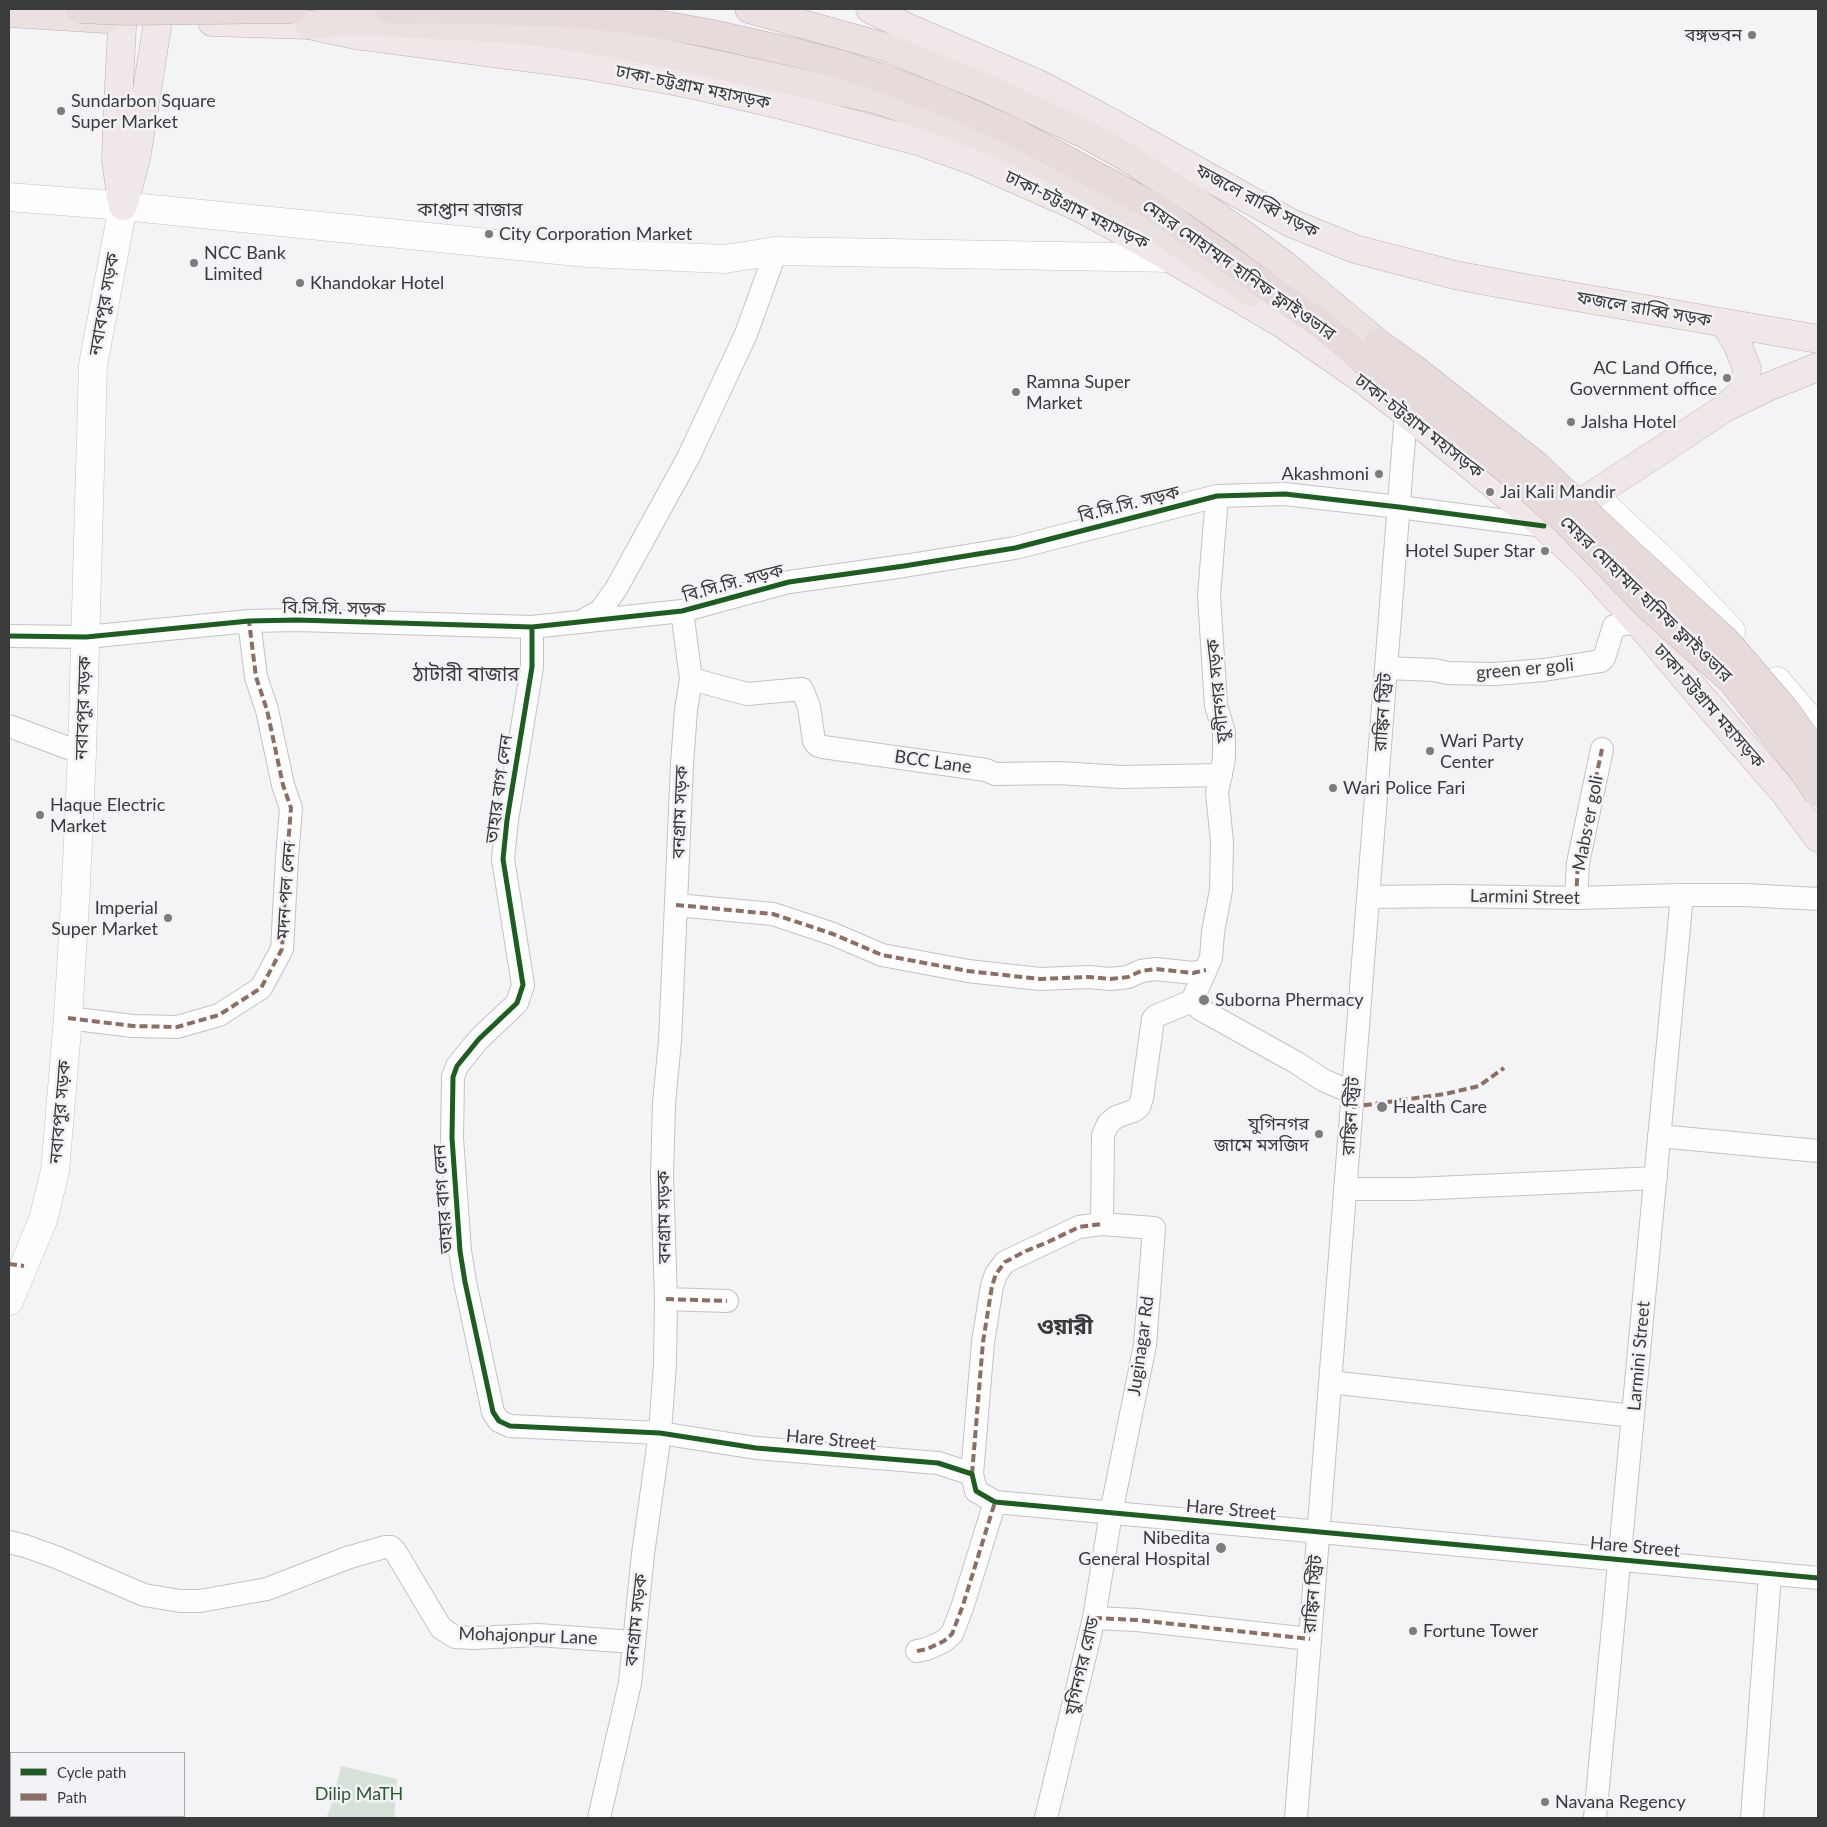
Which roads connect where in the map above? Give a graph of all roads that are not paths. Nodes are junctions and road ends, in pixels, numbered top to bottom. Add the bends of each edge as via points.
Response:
1 (80, 9) edge
2 (672, 9) edge
3 (749, 9) edge
4 (877, 11) edge
5 (9, 13) edge
6 (123, 14) edge
7 (158, 15) edge
8 (383, 15) edge
9 (301, 17) edge
10 (9, 198) edge
11 (122, 206) junction
12 (776, 251) junction
13 (1172, 258) junction
14 (1724, 323) junction
15 (1818, 339) edge
16 (1370, 351) junction
17 (1818, 367) edge
18 (1725, 408) junction
19 (1406, 413) junction
20 (1594, 495) junction
21 (1217, 496) junction
22 (1399, 507) junction
23 (1544, 526) junction
24 (682, 611) junction
25 (249, 621) junction
26 (581, 622) junction
27 (1638, 622) junction
28 (532, 627) junction
29 (9, 636) edge
30 (86, 637) junction
31 (1386, 668) junction
32 (691, 679) junction
33 (9, 726) edge
34 (1818, 729) edge
35 (1602, 749) dead end
36 (82, 753) junction
37 (1818, 757) edge
38 (1221, 775) junction
39 (1784, 792) junction
40 (1818, 793) edge
41 (1818, 838) edge
42 (1682, 895) junction
43 (1368, 898) junction
44 (1576, 898) junction
45 (1818, 899) edge
46 (676, 905) junction
47 (1206, 970) junction
48 (1192, 1002) junction
49 (68, 1018) junction
50 (1353, 1094) junction
51 (1660, 1136) junction
52 (1818, 1151) edge
53 (1656, 1178) junction
54 (1345, 1189) junction
55 (1102, 1224) junction
56 (16, 1265) edge
57 (666, 1299) junction
58 (9, 1301) edge
59 (727, 1301) dead end
60 (1330, 1382) junction
61 (1633, 1416) junction
62 (660, 1433) junction
63 (972, 1474) junction
64 (995, 1502) junction
65 (1111, 1513) junction
66 (1318, 1532) junction
67 (9, 1542) edge
68 (1620, 1560) junction
69 (1770, 1574) junction
70 (1818, 1578) edge
71 (1094, 1618) junction
72 (1310, 1640) junction
73 (633, 1642) junction
74 (917, 1651) dead end
75 (599, 1818) edge
76 (1046, 1818) edge
77 (1296, 1818) edge
78 (1595, 1818) edge
79 (1752, 1818) edge

1 - 9 highway, bridge
2 - 16 highway, মেয়র মোহাম্মদ হানিফ ফ্লাইওভার via 779,30 854,53 1069,146 1182,214
3 - 16 highway via 885,47 986,88 1085,134 1201,205 1286,266
4 - 14 main road, ফজলে রাব্বি সড়ক via 1041,85 1292,223 1355,249 1455,275
5 - 6 highway
6 - 7 main road, ঢাকা-চট্টগ্রাম মহাসড়ক
6 - 11 main road, নবাবপুর সড়ক via 116,160
7 - 9 main road, ঢাকা-চট্টগ্রাম মহাসড়ক
7 - 11 main road via 136,159
8 - 9 highway via 340,22
8 - 16 highway via 595,40 793,80 911,110 1009,148 1072,179 1150,224 1317,338
8 - 16 highway, মেয়র মোহাম্মদ হানিফ ফ্লাইওভার via 512,11 628,19 708,33 840,64 944,101 1014,132 1154,207 1327,329
9 - 13 main road, ঢাকা-চট্টগ্রাম মহাসড়ক via 356,35 585,65 681,82 853,123 974,161 1080,208
10 - 11 street
11 - 12 street via 587,253 725,258
11 - 30 street, নবাবপুর সড়ক via 93,365
12 - 13 street
12 - 26 street via 746,334 688,458 616,588 600,611
13 - 19 main road, ঢাকা-চট্টগ্রাম মহাসড়ক via 1284,325
14 - 15 main road, ফজলে রাব্বি সড়ক
14 - 18 main road via 1737,343 1747,370 1742,392
16 - 37 highway, মেয়র মোহাম্মদ হানিফ ফ্লাইওভার, bridge via 1413,368 1537,466 1726,641 1785,710
16 - 40 highway, মেয়র মোহাম্মদ হানিফ ফ্লাইওভার, bridge via 1566,522 1649,607 1732,681
17 - 18 main road
18 - 20 main road
19 - 22 street, রাঙ্কিন স্ট্রিট
19 - 23 main road, ঢাকা-চট্টগ্রাম মহাসড়ক
20 - 23 main road
20 - 34 street via 1743,643
21 - 22 street, বি.সি.সি. সড়ক via 1285,494
21 - 24 street, বি.সি.সি. সড়ক via 1015,548 789,582
21 - 38 street, যুগীনগর সড়ক via 1209,596 1216,705 1224,732
22 - 23 street, বি.সি.সি. সড়ক
22 - 31 street, রাঙ্কিন স্ট্রিট
23 - 27 main road, ঢাকা-চট্টগ্রাম মহাসড়ক
24 - 26 street, বি.সি.সি. সড়ক
24 - 32 street, বনগ্রাম সড়ক
25 - 28 street, বি.সি.সি. সড়ক
25 - 30 street, বি.সি.সি. সড়ক
25 - 49 street, মদন পল লেন via 256,677 291,808 282,949 261,988 219,1015 177,1027 133,1026
26 - 28 street, বি.সি.সি. সড়ক
27 - 31 street, green er goli via 1614,626 1601,662 1495,674
27 - 39 main road, ঢাকা-চট্টগ্রাম মহাসড়ক
28 - 62 street, তাহার বাগ লেন via 532,667 503,859 523,985 516,1002 479,1039 457,1066 453,1077 452,1138 460,1251 493,1412 499,1421 510,1426
29 - 30 street, বি.সি.সি. সড়ক
30 - 36 street, নবাবপুর সড়ক
31 - 43 street, রাঙ্কিন স্ট্রিট
32 - 38 street, BCC Lane via 747,694 802,689 809,707 814,741 817,745 832,748 986,770 995,774
32 - 46 street, বনগ্রাম সড়ক via 682,764
33 - 36 street
35 - 44 street, Mabs er goli via 1578,863
36 - 49 street, নবাবপুর সড়ক
37 - 39 street
38 - 47 street, যুগীনগর সড়ক via 1217,792 1222,842 1221,890 1211,958
39 - 41 main road, ঢাকা-চট্টগ্রাম মহাসড়ক
42 - 44 street, Larmini Street
42 - 45 street, Larmini Street
42 - 51 street, Larmini Street
43 - 44 street, Larmini Street
43 - 50 street, রাঙ্কিন স্ট্রিট
46 - 47 street via 773,914 882,955 968,971 1040,979 1110,979 1156,969 1193,973
46 - 57 street, বনগ্রাম সড়ক via 664,1103
47 - 48 street, যুগীনগর সড়ক
48 - 50 street via 1323,1080
48 - 55 street via 1152,1019 1139,1107 1116,1117 1103,1135
49 - 56 street, নবাবপুর সড়ক via 55,1171 43,1220
50 - 54 street, রাঙ্কিন স্ট্রিট
51 - 52 street
51 - 53 street, Larmini Street
53 - 54 street via 1413,1190
53 - 61 street, Larmini Street
54 - 60 street, রাঙ্কিন স্ট্রিট
55 - 63 street via 1078,1226 1006,1262 996,1274 983,1342
55 - 65 street, Juginagar Rd via 1154,1228 1145,1345
56 - 58 street, নবাবপুর সড়ক
57 - 59 street
57 - 62 street, বনগ্রাম সড়ক
60 - 61 street
60 - 66 street, রাঙ্কিন স্ট্রিট
61 - 68 street, Larmini Street
62 - 63 street, Hare Street via 756,1448 938,1463
62 - 73 street, বনগ্রাম সড়ক
63 - 64 street, Hare Street via 976,1491
64 - 65 street, Hare Street
64 - 74 street via 952,1634 936,1645
65 - 66 street, Hare Street
65 - 71 street, যুগিনগর রোড
66 - 68 street, Hare Street
66 - 72 street, রাঙ্কিন স্ট্রিট
67 - 73 street, Mohajonpur Lane via 56,1557 144,1596 180,1601 200,1601 267,1589 347,1558 391,1547 441,1628 455,1637 538,1635
68 - 69 street, Hare Street
68 - 78 street, Larmini Street
69 - 70 street, Hare Street
69 - 79 street
71 - 72 street
71 - 76 street, যুগিনগর রোড
72 - 77 street, রাঙ্কিন স্ট্রিট
73 - 75 street, বনগ্রাম সড়ক via 630,1684

